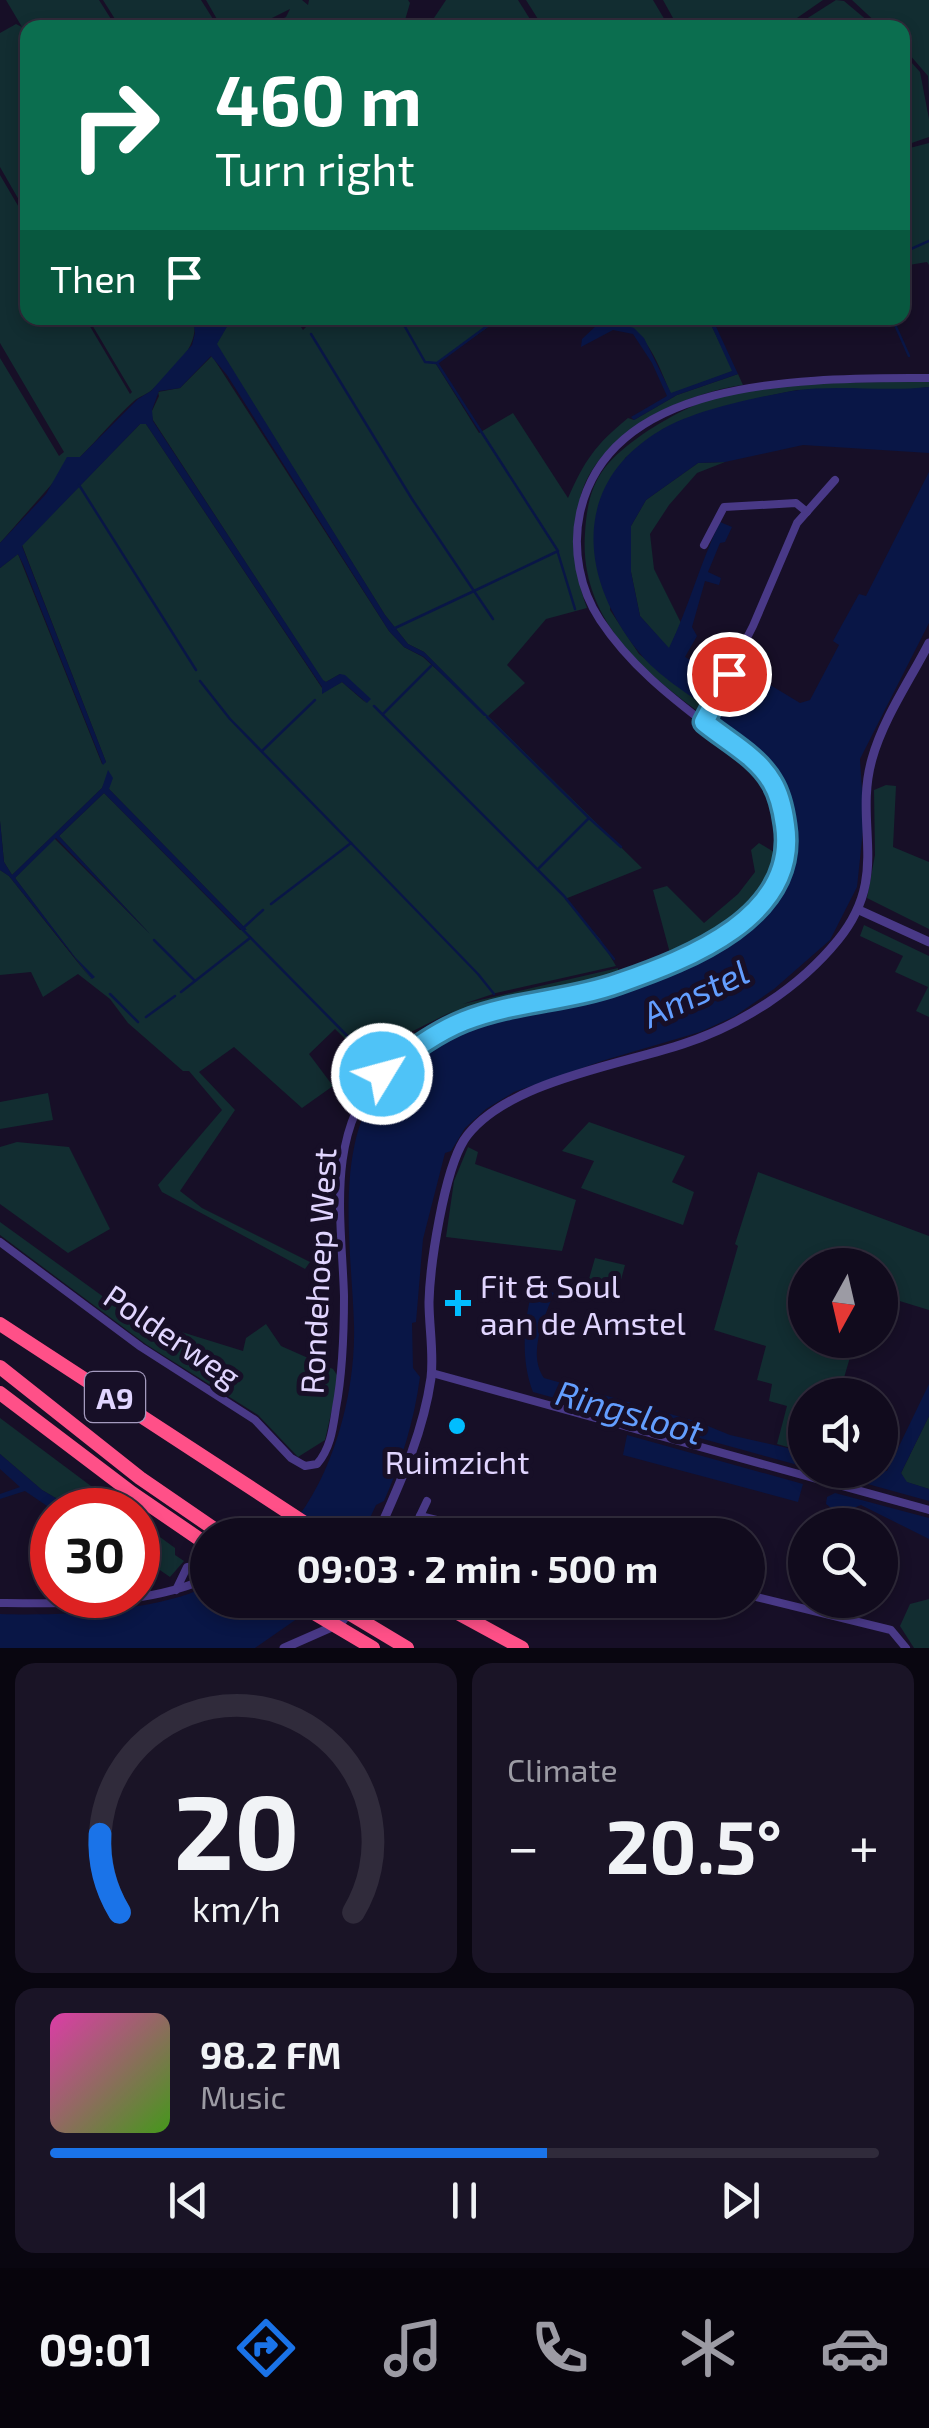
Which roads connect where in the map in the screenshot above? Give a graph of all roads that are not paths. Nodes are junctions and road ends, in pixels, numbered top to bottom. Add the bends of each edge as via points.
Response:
1 (929, 378) edge
2 (835, 480) dead end
3 (807, 512) junction
4 (704, 545) dead end
5 (929, 643) edge
6 (707, 718) junction
7 (859, 910) junction
8 (929, 942) edge
9 (0, 1242) edge
10 (0, 1324) edge
11 (0, 1367) edge
12 (432, 1373) junction
13 (0, 1394) edge
14 (317, 1464) joint
15 (426, 1502) dead end
16 (929, 1510) edge
17 (420, 1516) joint
18 (197, 1518) edge
19 (296, 1518) edge
20 (385, 1518) edge
21 (428, 1518) edge
22 (190, 1533) edge
23 (190, 1567) edge
24 (190, 1583) edge
25 (176, 1590) junction
26 (765, 1599) edge
27 (0, 1603) edge
28 (322, 1618) edge
29 (344, 1618) edge
30 (358, 1618) edge
31 (466, 1618) edge
32 (284, 1648) edge
33 (372, 1648) edge
34 (407, 1648) edge
35 (522, 1648) edge
36 (906, 1648) edge

1 - 6 street, Rondehoep West via 735,389 667,413 598,468 578,521 585,592 634,664
2 - 3 street
3 - 4 street via 796,503 724,507
3 - 6 street
5 - 7 street via 871,762 870,863
6 - 14 street, Rondehoep West via 772,781 783,807 788,839 772,890 734,930 690,954 615,984 463,1021 382,1074 349,1126 340,1211 341,1382 329,1443
7 - 8 street
7 - 12 street via 815,965 744,1016 684,1044 540,1088 476,1127 462,1144 438,1229
9 - 14 street, Polderweg via 141,1347 255,1420 291,1458
10 - 19 highway, A9
11 - 18 highway, A9
12 - 16 street
12 - 20 street via 415,1448
13 - 22 highway, A9
15 - 17 street
17 - 21 street
23 - 25 street
24 - 25 street
25 - 27 street via 129,1599
26 - 36 street via 891,1630
28 - 33 highway, bridge
29 - 32 street
30 - 34 highway, bridge
31 - 35 highway

